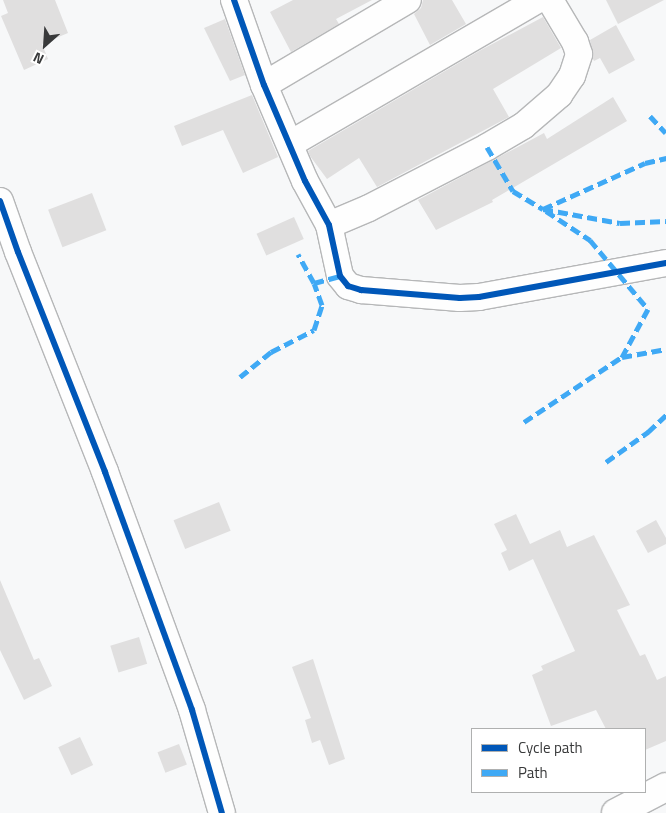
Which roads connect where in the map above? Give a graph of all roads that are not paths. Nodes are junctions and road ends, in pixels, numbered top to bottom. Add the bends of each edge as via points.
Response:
1 (234, 0) edge
2 (408, 0) edge
3 (537, 0) edge
4 (550, 0) edge
5 (264, 85) junction
6 (290, 144) junction
7 (0, 201) edge
8 (329, 225) junction
9 (666, 263) edge
10 (666, 786) edge
11 (222, 813) edge
12 (616, 813) edge

1 - 5 street
2 - 5 street
3 - 6 street
4 - 8 street via 579,54 572,76 559,95 523,126 487,147
5 - 6 street
6 - 8 street via 305,181
7 - 11 street via 105,472 192,710
8 - 9 street via 340,276 348,286 361,290 479,297
10 - 12 main road

